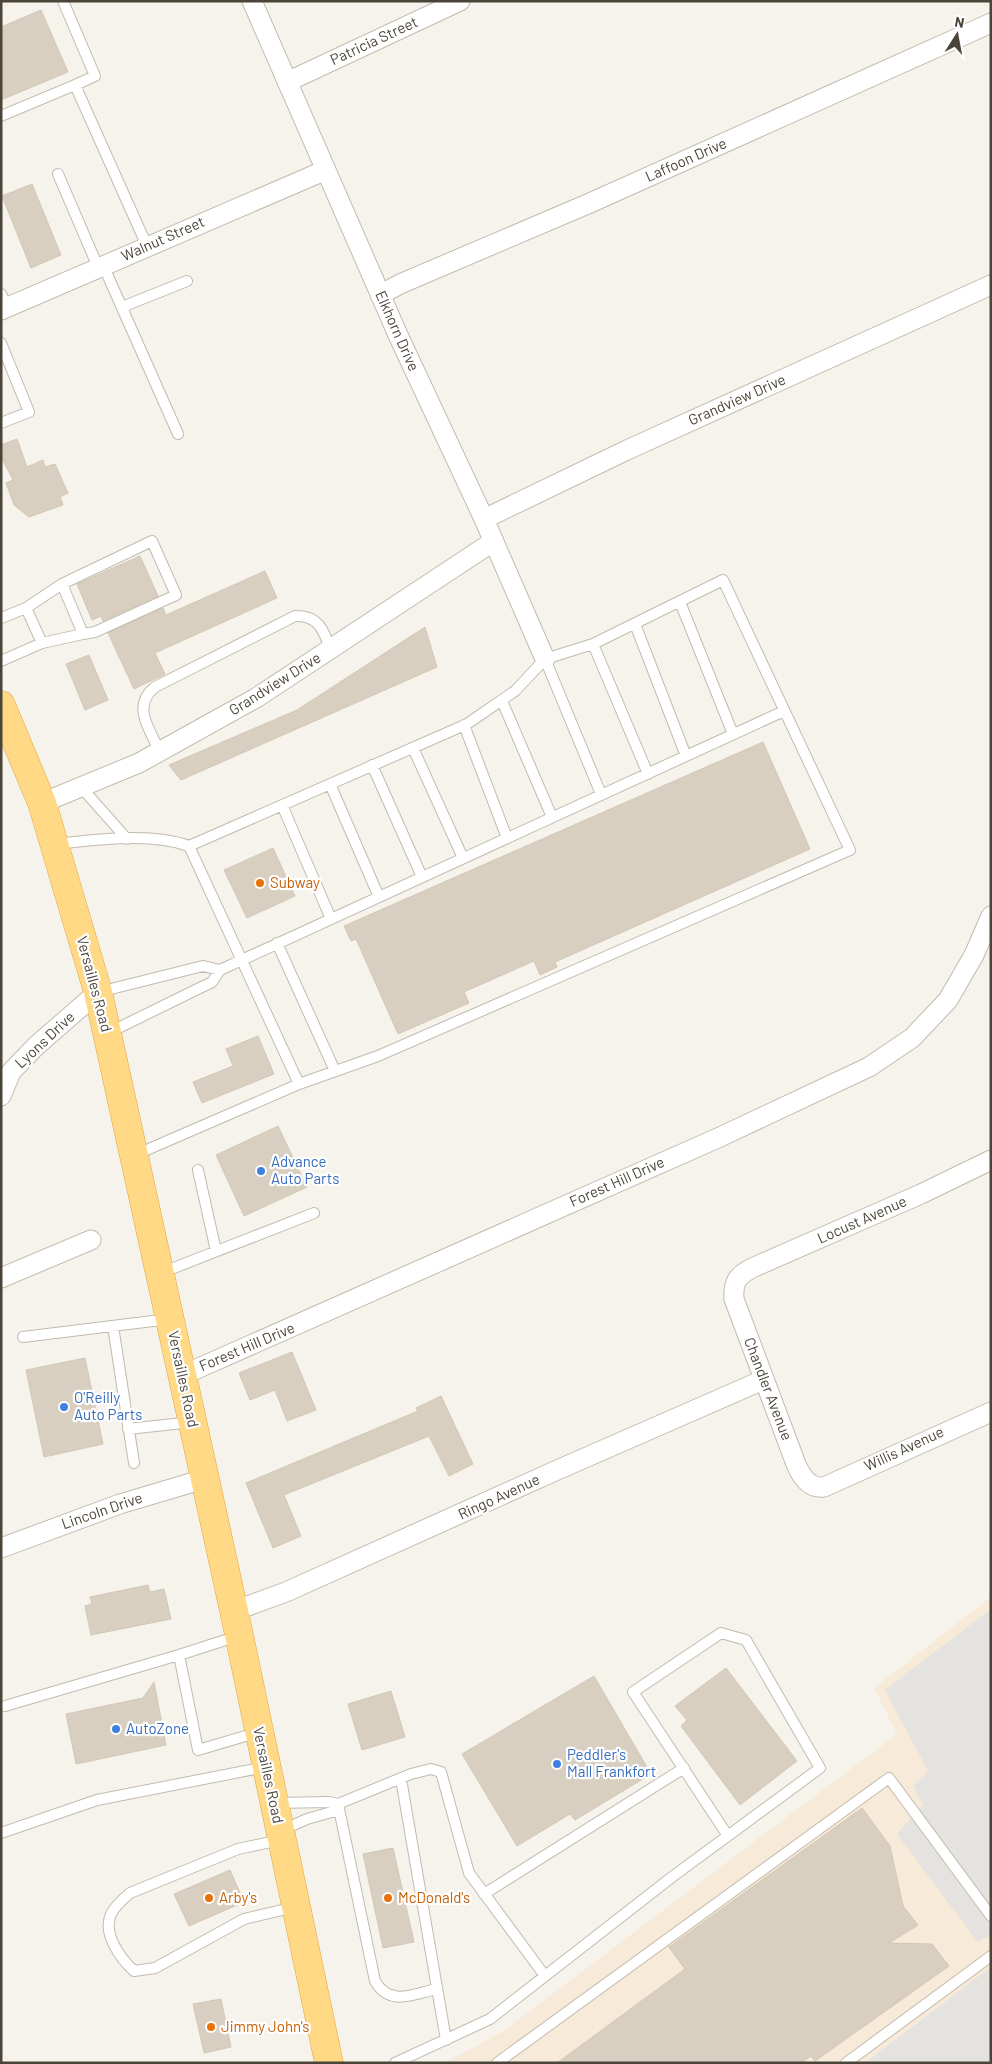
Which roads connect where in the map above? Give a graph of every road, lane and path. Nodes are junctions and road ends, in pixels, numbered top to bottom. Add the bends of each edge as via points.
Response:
1 (64, 1) edge
2 (252, 1) edge
3 (460, 1) edge
4 (991, 23) edge
5 (287, 82) junction
6 (75, 85) junction
7 (1, 116) edge
8 (326, 170) junction
9 (58, 174) dead end
10 (147, 246) junction
11 (101, 266) junction
12 (187, 280) dead end
13 (991, 285) edge
14 (380, 295) junction
15 (3, 304) edge
16 (122, 307) junction
17 (1, 343) edge
18 (1, 423) edge
19 (178, 434) dead end
20 (484, 519) junction
21 (494, 541) junction
22 (62, 584) junction
23 (680, 602) junction
24 (26, 608) junction
25 (1, 618) edge
26 (635, 624) junction
27 (83, 634) junction
28 (42, 644) junction
29 (593, 644) junction
30 (330, 649) junction
31 (545, 659) junction
32 (1, 661) edge
33 (502, 701) junction
34 (1, 705) edge
35 (784, 711) junction
36 (464, 725) junction
37 (733, 734) junction
38 (412, 748) junction
39 (160, 752) junction
40 (686, 756) junction
41 (372, 765) junction
42 (648, 774) junction
43 (330, 784) junction
44 (81, 787) junction
45 (601, 794) junction
46 (42, 803) junction
47 (282, 805) junction
48 (552, 817) junction
49 (506, 838) junction
50 (127, 839) junction
51 (54, 844) junction
52 (189, 846) junction
53 (463, 858) junction
54 (422, 877) junction
55 (379, 897) junction
56 (991, 916) edge
57 (331, 919) junction
58 (277, 944) junction
59 (242, 960) junction
60 (220, 970) junction
61 (98, 992) junction
62 (107, 1034) junction
63 (336, 1071) junction
64 (299, 1084) junction
65 (1, 1096) edge
66 (134, 1155) junction
67 (991, 1160) edge
68 (198, 1170) dead end
69 (314, 1213) dead end
70 (91, 1240) dead end
71 (216, 1251) junction
72 (160, 1274) junction
73 (1, 1278) edge
74 (734, 1282) joint
75 (170, 1319) junction
76 (113, 1326) junction
77 (23, 1337) dead end
78 (183, 1375) junction
79 (763, 1380) junction
80 (991, 1412) edge
81 (192, 1422) junction
82 (128, 1429) junction
83 (134, 1463) dead end
84 (204, 1479) junction
85 (818, 1488) joint
86 (1, 1548) edge
87 (236, 1624) junction
88 (179, 1655) junction
89 (5, 1706) dead end
90 (259, 1732) junction
91 (266, 1767) junction
92 (684, 1768) junction
93 (401, 1779) junction
94 (273, 1803) junction
95 (338, 1804) junction
96 (1, 1834) edge
97 (280, 1835) junction
98 (728, 1836) junction
99 (484, 1894) junction
100 (295, 1907) junction
101 (991, 1916) edge
102 (991, 1956) edge
103 (545, 1976) junction
104 (438, 1989) junction
105 (446, 2040) junction
106 (329, 2063) edge
107 (395, 2063) edge
108 (496, 2063) edge
109 (846, 2063) edge

1 - 6 lane via 95,76
2 - 5 street, Elkhorn Drive
3 - 5 street, Patricia Street
4 - 14 street, Laffoon Drive
5 - 8 street, Elkhorn Drive
6 - 7 lane
6 - 10 lane
8 - 10 street, Walnut Street
8 - 14 street, Elkhorn Drive
9 - 11 lane
10 - 11 street, Walnut Street
11 - 15 street, Walnut Street
11 - 16 lane
12 - 16 lane
13 - 20 street, Grandview Drive via 627,450
14 - 20 street, Elkhorn Drive
16 - 19 lane
17 - 18 lane via 29,412
20 - 21 street, Elkhorn Drive
21 - 30 street, Grandview Drive
21 - 31 street, Elkhorn Drive
22 - 24 lane
22 - 27 lane
22 - 27 lane via 152,541 176,595 95,632
23 - 26 lane
23 - 35 lane via 723,580
23 - 37 lane
24 - 25 lane
24 - 28 lane
26 - 29 lane
26 - 40 lane
27 - 28 lane
28 - 32 lane
29 - 31 lane
29 - 42 lane
30 - 39 street, Grandview Drive via 256,698
30 - 39 lane via 324,628 305,616 295,616 155,687 144,699 142,708
31 - 33 lane
31 - 45 lane
33 - 36 lane
33 - 48 lane
34 - 46 highway, Versailles Road
35 - 37 lane
35 - 63 lane via 850,850 378,1056
36 - 38 lane
36 - 49 lane
37 - 40 lane
38 - 41 lane
38 - 53 lane
39 - 44 street, Grandview Drive
40 - 42 lane
41 - 43 lane
41 - 54 lane
42 - 45 lane
43 - 47 lane
43 - 55 lane
44 - 46 street, Grandview Drive
44 - 50 lane
45 - 48 lane
46 - 51 highway, Versailles Road
47 - 52 lane
47 - 57 lane
48 - 49 lane
49 - 53 lane
50 - 51 lane
50 - 52 lane via 176,841
51 - 61 highway, Versailles Road
52 - 59 lane
53 - 54 lane
54 - 55 lane
55 - 57 lane
56 - 78 street, Forest Hill Drive via 974,955 948,1000 932,1020 912,1038 869,1066 720,1137
57 - 58 lane
58 - 59 lane
58 - 63 lane
59 - 60 lane
59 - 64 lane
60 - 61 lane via 203,966
60 - 62 lane via 212,982
61 - 62 highway, Versailles Road
61 - 65 street, Lyons Drive via 11,1072
62 - 66 highway, Versailles Road
63 - 64 lane
64 - 66 lane
66 - 72 highway, Versailles Road
67 - 74 street, Locust Avenue via 752,1268
68 - 71 lane
69 - 71 lane
70 - 73 street
71 - 72 lane
72 - 75 highway, Versailles Road
74 - 79 street, Chandler Avenue via 734,1299
75 - 76 lane
75 - 78 highway, Versailles Road
76 - 77 lane
76 - 82 lane
78 - 81 highway, Versailles Road
79 - 85 street, Chandler Avenue via 800,1474
79 - 87 street, Ringo Avenue via 286,1592
80 - 85 street, Willis Avenue
81 - 82 lane
81 - 84 highway, Versailles Road
82 - 83 lane
84 - 86 street, Lincoln Drive via 120,1504
84 - 87 highway, Versailles Road
87 - 88 lane
87 - 90 highway, Versailles Road
88 - 89 lane
88 - 90 lane via 198,1750
90 - 91 highway, Versailles Road
91 - 94 highway, Versailles Road
91 - 96 lane via 97,1800
92 - 98 lane
92 - 98 lane via 633,1692 721,1633 746,1640 820,1768
92 - 99 lane
93 - 95 lane
93 - 99 lane via 431,1769 441,1772 469,1872
93 - 104 lane
94 - 95 lane
94 - 97 highway, Versailles Road
95 - 97 lane via 334,1810 306,1819
95 - 104 lane via 375,1981 386,1995 396,1998
97 - 100 highway, Versailles Road
97 - 100 lane via 130,1893 110,1915 110,1933 120,1958 134,1970 155,1968 244,1918
98 - 103 lane
99 - 103 lane
100 - 106 highway, Versailles Road
101 - 108 lane via 889,1778
102 - 109 lane
103 - 105 lane via 490,2019
104 - 105 lane
105 - 107 lane

